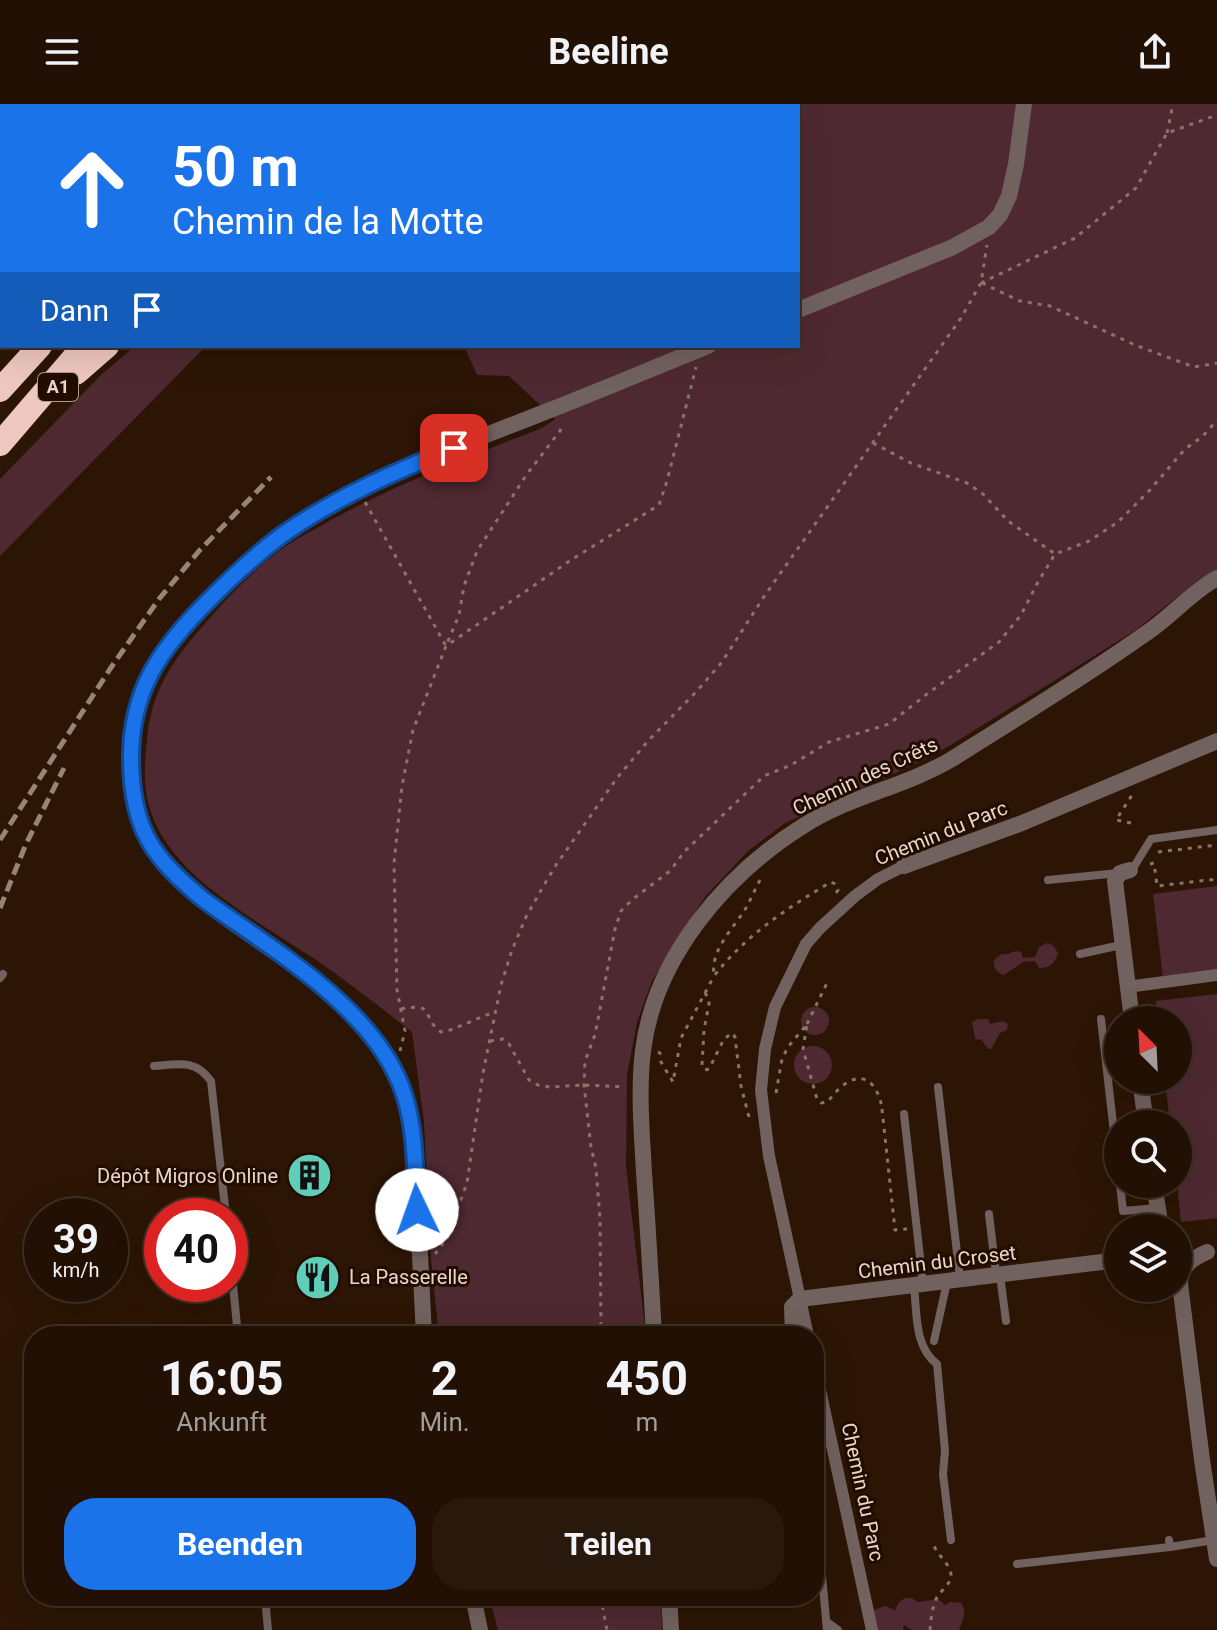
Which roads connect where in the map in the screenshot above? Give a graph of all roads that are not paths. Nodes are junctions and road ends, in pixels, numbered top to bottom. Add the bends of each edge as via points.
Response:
1 (1024, 104) edge
2 (800, 309) edge
3 (19, 348) edge
4 (38, 348) edge
5 (82, 348) edge
6 (105, 348) edge
7 (702, 348) edge
8 (0, 372) edge
9 (0, 390) edge
10 (6, 437) edge
11 (1217, 578) edge
12 (1217, 741) edge
13 (1217, 830) edge
14 (904, 866) joint
15 (1125, 872) junction
16 (1048, 880) dead end
17 (1121, 945) junction
18 (1080, 954) dead end
19 (1217, 975) edge
20 (1127, 987) junction
21 (1130, 1006) edge
22 (1101, 1019) dead end
23 (1103, 1036) joint
24 (154, 1066) dead end
25 (938, 1087) dead end
26 (1111, 1110) edge
27 (904, 1114) dead end
28 (224, 1198) edge
29 (1122, 1198) edge
30 (1156, 1198) edge
31 (1157, 1208) junction
32 (989, 1214) dead end
33 (1158, 1214) edge
34 (1212, 1252) edge
35 (1192, 1253) edge
36 (1104, 1262) edge
37 (998, 1275) junction
38 (953, 1280) junction
39 (919, 1284) junction
40 (800, 1299) junction
41 (235, 1302) edge
42 (1006, 1321) dead end
43 (237, 1326) edge
44 (423, 1326) edge
45 (653, 1326) edge
46 (793, 1326) edge
47 (806, 1326) edge
48 (934, 1341) dead end
49 (824, 1408) edge
50 (951, 1540) road end
51 (1214, 1540) junction
52 (1217, 1559) edge
53 (1017, 1564) dead end
54 (824, 1595) edge
55 (266, 1606) edge
56 (475, 1606) edge
57 (670, 1606) edge
58 (827, 1626) edge
59 (268, 1630) edge
60 (480, 1630) edge
61 (671, 1630) edge
62 (838, 1630) edge
63 (872, 1630) edge

1 - 2 street via 1009,196 989,227
3 - 8 highway, A1
4 - 9 highway
5 - 10 highway
6 - 10 highway, A1
7 - 44 street via 434,456 311,516 222,587 170,644 137,706 133,796 152,847 204,900 331,993 361,1022 393,1070 407,1105 415,1154
11 - 45 street, Chemin des Crêts via 1096,668 950,760 829,810 799,828 704,912 661,986 643,1050
12 - 14 street, Chemin du Parc
13 - 15 lane via 1151,839
14 - 40 street, Chemin du Parc via 878,879 820,928 806,944 775,1007 761,1090 769,1156
15 - 16 lane
15 - 17 street via 1115,881
17 - 18 lane
17 - 20 street
19 - 20 street
20 - 21 street
22 - 23 lane
23 - 26 lane
24 - 28 lane via 193,1064 211,1081
25 - 38 lane
27 - 39 lane
29 - 31 lane via 1123,1211
30 - 31 street
31 - 33 street
32 - 37 lane
34 - 35 street
34 - 51 street via 1187,1264 1180,1284
36 - 37 street, Chemin du Croset
37 - 38 street, Chemin du Croset
37 - 42 lane
38 - 39 street, Chemin du Croset
38 - 48 lane
39 - 40 street, Chemin du Croset
39 - 50 lane via 921,1347 937,1364
40 - 46 street via 792,1307
40 - 47 street, Chemin du Parc
41 - 43 lane
49 - 63 street, Chemin du Parc
51 - 52 street
51 - 53 lane
54 - 58 lane
55 - 59 lane
56 - 60 street
57 - 61 street
58 - 62 lane

